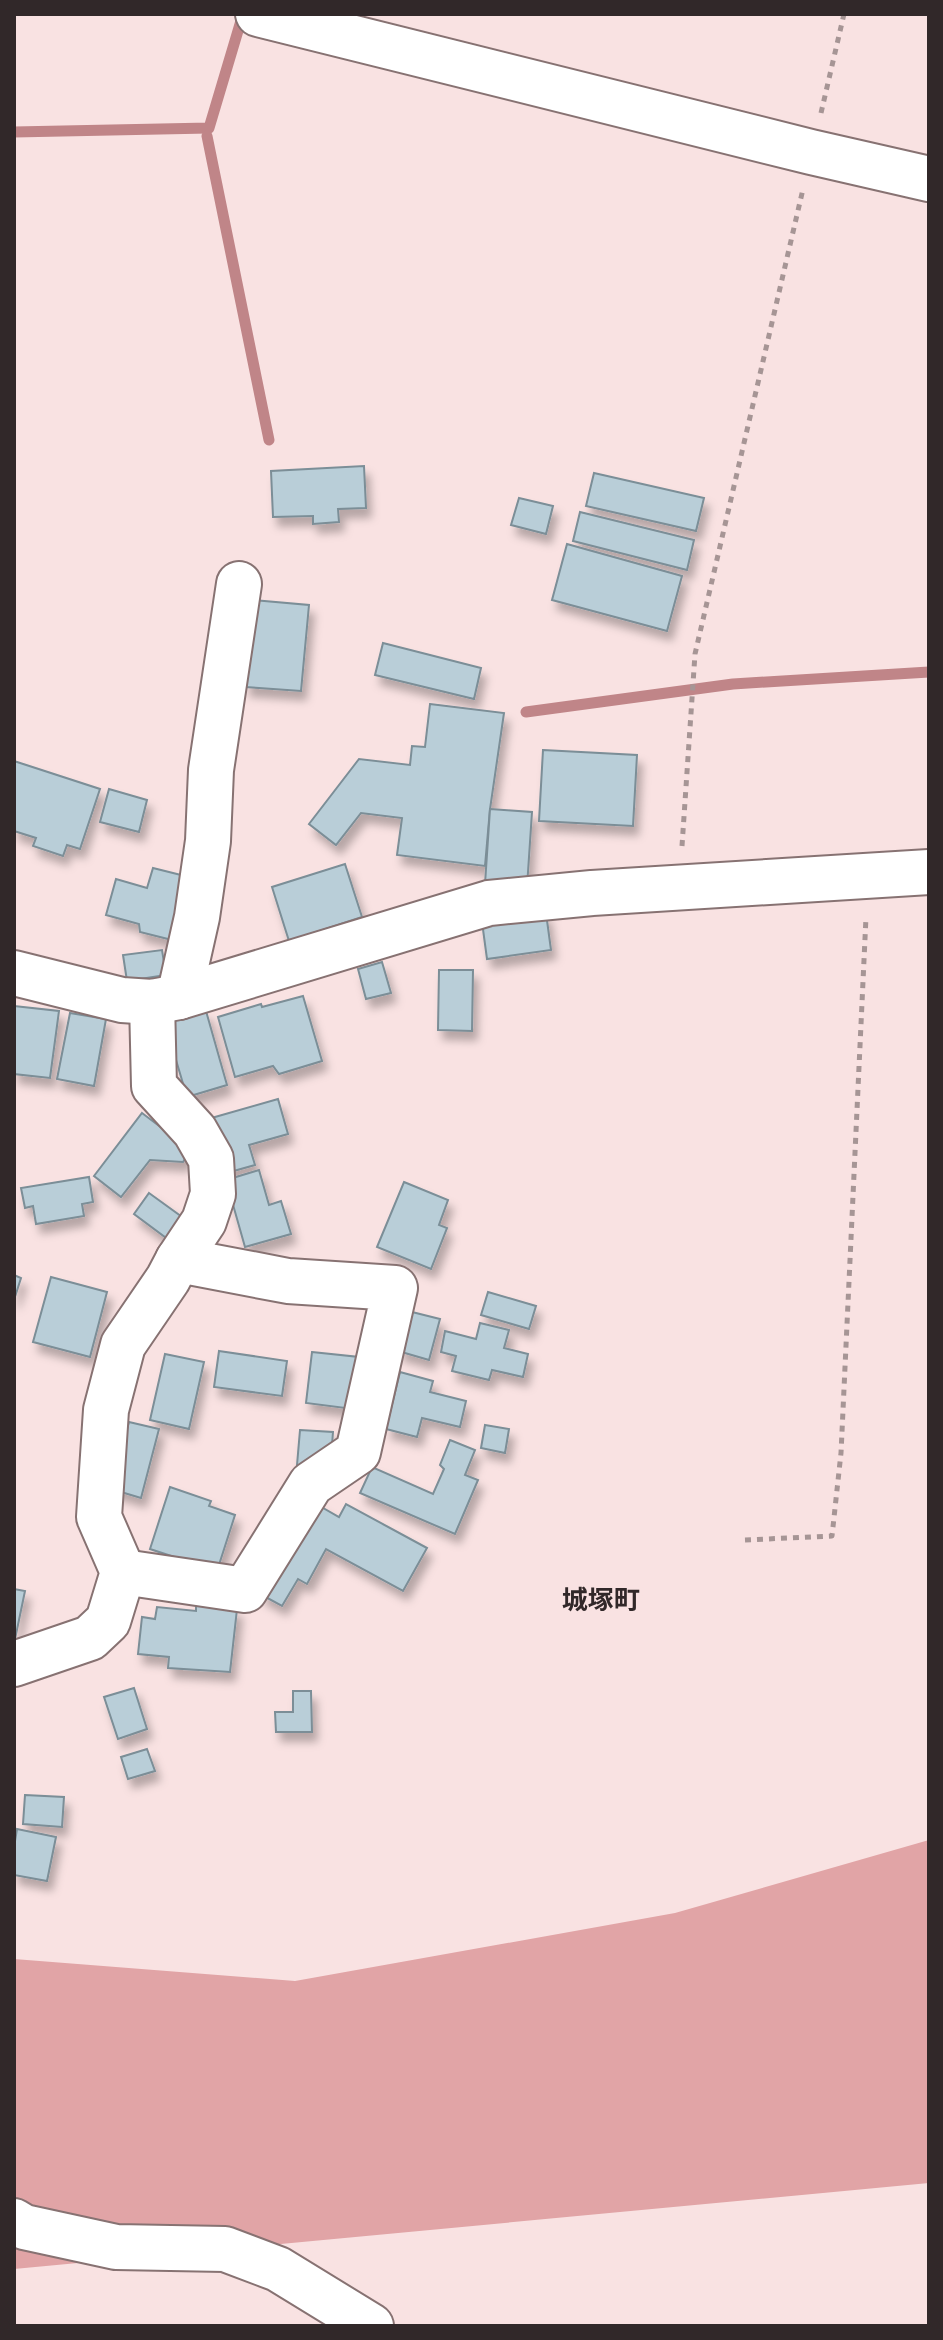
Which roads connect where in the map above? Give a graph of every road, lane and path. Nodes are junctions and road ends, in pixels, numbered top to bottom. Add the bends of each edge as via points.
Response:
1 (258, 14) edge
2 (844, 14) edge
3 (811, 152) junction
4 (929, 179) edge
5 (239, 584) dead end
6 (929, 872) edge
7 (868, 876) junction
8 (680, 887) junction
9 (14, 973) edge
10 (165, 999) junction
11 (178, 1260) junction
12 (745, 1540) dead end
13 (123, 1572) junction
14 (14, 1664) edge
15 (14, 2221) edge
16 (371, 2326) edge

1 - 3 street
2 - 3 path
3 - 4 street
3 - 8 path via 695,654
5 - 10 street via 211,770 197,917
6 - 7 street
7 - 8 street
7 - 12 path via 841,1453 832,1536
8 - 10 street via 489,903
9 - 10 street via 122,1000
10 - 11 street via 154,1086 195,1131 211,1159 213,1194 204,1221
11 - 13 street via 123,1345 106,1410 99,1517
11 - 13 street via 288,1281 395,1288 358,1452 311,1484 245,1590
13 - 14 street via 108,1621 90,1638
15 - 16 street via 116,2247 225,2249 278,2269

